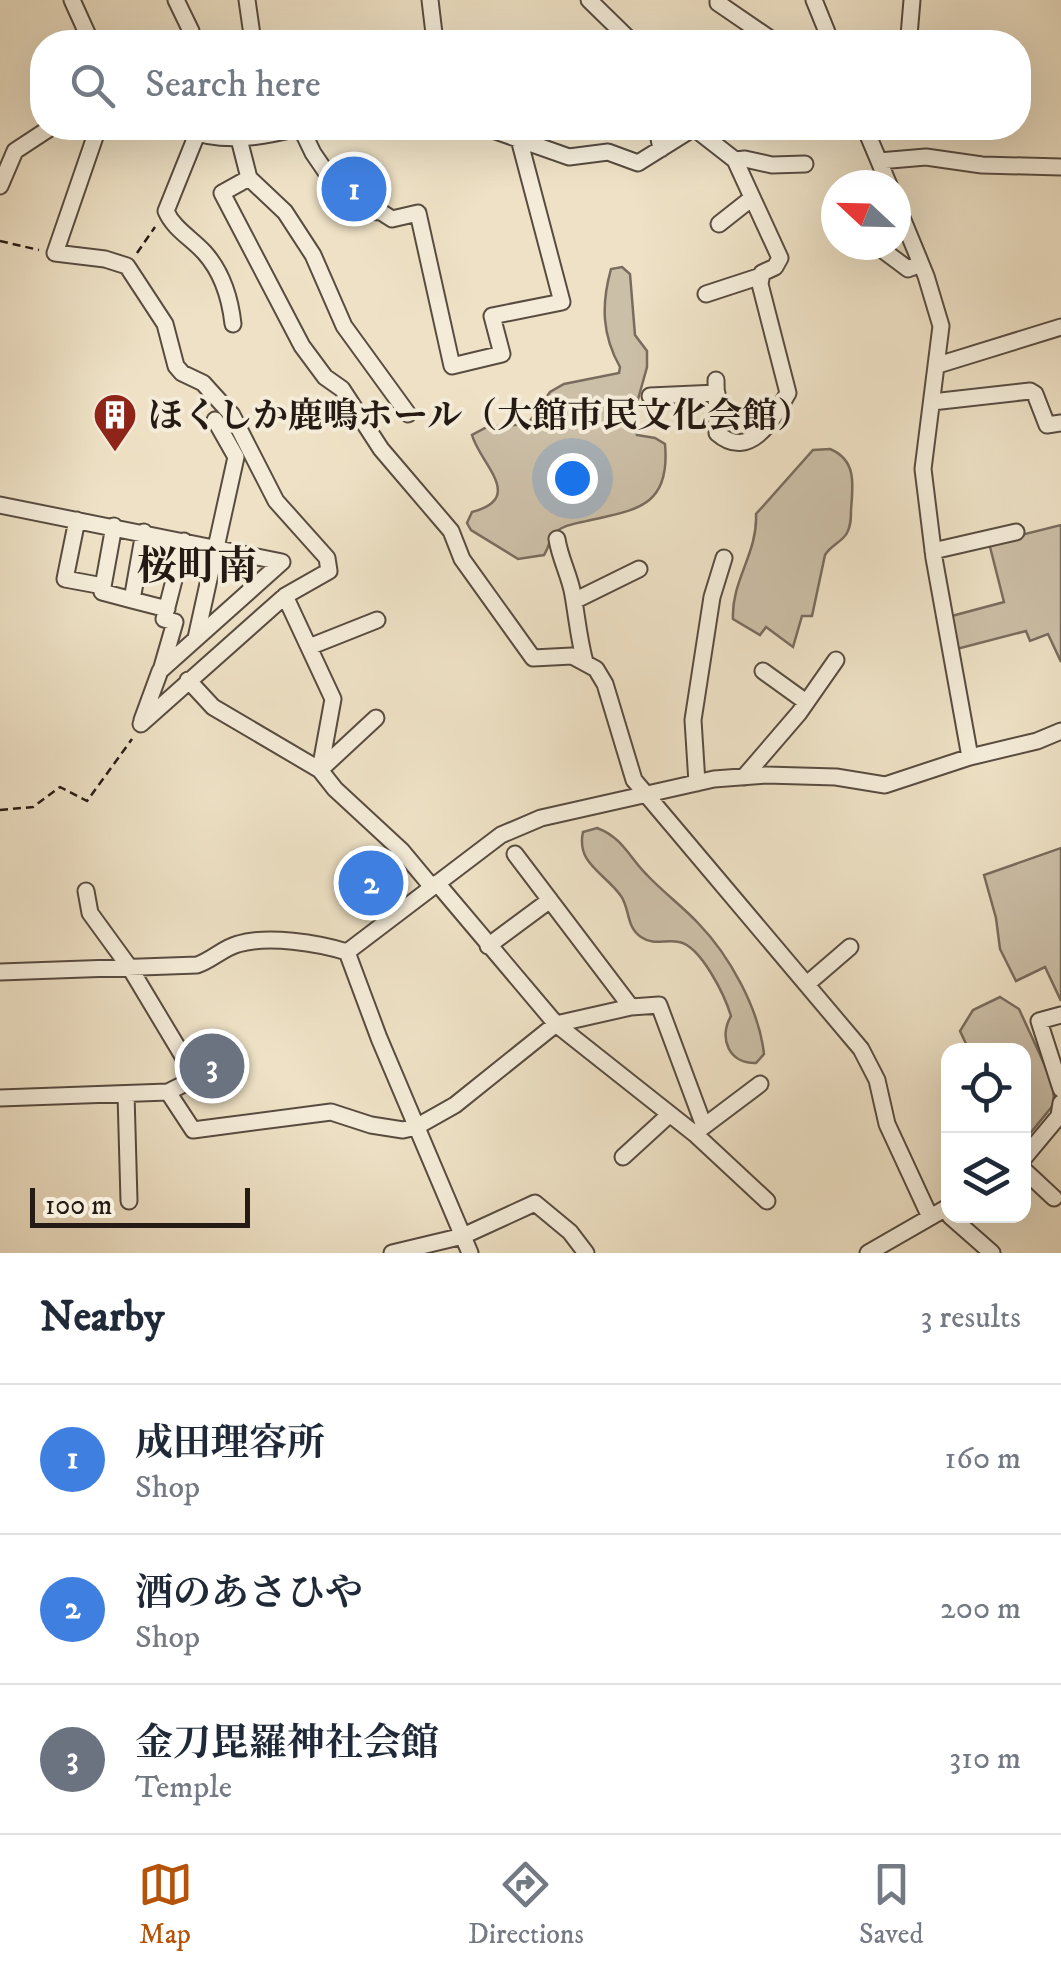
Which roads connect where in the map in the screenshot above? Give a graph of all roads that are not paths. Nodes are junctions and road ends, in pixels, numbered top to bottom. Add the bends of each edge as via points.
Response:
1 (72, 0) edge
2 (176, 0) edge
3 (247, 0) edge
4 (430, 0) edge
5 (589, 0) edge
6 (718, 0) edge
7 (814, 0) edge
8 (912, 0) edge
9 (86, 30) edge
10 (191, 30) edge
11 (251, 30) edge
12 (433, 30) edge
13 (620, 30) edge
14 (757, 30) edge
15 (826, 30) edge
16 (910, 30) edge
17 (32, 140) edge
18 (94, 140) edge
19 (186, 140) edge
20 (239, 140) edge
21 (306, 140) edge
22 (519, 140) edge
23 (522, 140) edge
24 (659, 140) edge
25 (675, 140) edge
26 (709, 140) edge
27 (870, 140) edge
28 (661, 149) junction
29 (735, 160) junction
30 (879, 162) junction
31 (805, 164) dead end
32 (1061, 168) edge
33 (882, 170) edge
34 (248, 178) junction
35 (0, 186) edge
36 (752, 198) junction
37 (719, 224) dead end
38 (911, 240) edge
39 (892, 260) edge
40 (921, 264) junction
41 (761, 276) junction
42 (706, 294) dead end
43 (233, 324) dead end
44 (1061, 327) edge
45 (938, 365) junction
46 (650, 396) dead end
47 (932, 402) junction
48 (408, 414) dead end
49 (215, 420) dead end
50 (1061, 423) edge
51 (0, 505) edge
52 (76, 520) junction
53 (114, 526) junction
54 (144, 532) junction
55 (1016, 532) dead end
56 (558, 539) dead end
57 (184, 541) junction
58 (216, 548) junction
59 (933, 551) junction
60 (724, 558) dead end
61 (639, 568) dead end
62 (103, 586) junction
63 (285, 596) junction
64 (132, 600) junction
65 (574, 601) junction
66 (167, 609) junction
67 (377, 620) dead end
68 (196, 638) junction
69 (309, 647) junction
70 (836, 660) dead end
71 (585, 662) junction
72 (160, 671) junction
73 (763, 671) dead end
74 (188, 680) junction
75 (806, 702) junction
76 (376, 718) dead end
77 (1061, 731) edge
78 (970, 757) junction
79 (320, 770) junction
80 (744, 777) junction
81 (697, 783) junction
82 (646, 796) junction
83 (515, 854) dead end
84 (434, 885) junction
85 (86, 891) dead end
86 (550, 900) junction
87 (488, 946) junction
88 (850, 948) dead end
89 (347, 952) junction
90 (130, 968) junction
91 (0, 972) edge
92 (807, 984) junction
93 (630, 1006) junction
94 (1061, 1015) edge
95 (556, 1024) junction
96 (760, 1084) dead end
97 (1061, 1089) edge
98 (168, 1092) junction
99 (126, 1094) junction
100 (0, 1098) edge
101 (1061, 1102) edge
102 (670, 1114) junction
103 (416, 1127) junction
104 (699, 1130) junction
105 (1031, 1150) edge
106 (624, 1157) dead end
107 (1031, 1177) edge
108 (1054, 1198) dead end
109 (129, 1201) dead end
110 (766, 1201) dead end
111 (941, 1208) edge
112 (941, 1215) edge
113 (956, 1223) edge
114 (463, 1236) junction
115 (888, 1248) edge
116 (392, 1253) edge
117 (470, 1253) edge
118 (586, 1253) edge
119 (868, 1253) edge
120 (992, 1253) edge

1 - 9 street
2 - 10 street
3 - 11 street
4 - 12 street
5 - 13 street
6 - 14 street
7 - 15 street
8 - 16 street
17 - 35 street via 15,151
18 - 63 street via 55,254 128,266 165,324 176,366 204,382 232,414 276,501 327,558 329,570
19 - 43 street via 166,211 220,276
20 - 34 street
21 - 22 street via 352,210 392,219 418,213 452,366 502,354 492,316 562,302
23 - 28 street via 569,157 608,152 638,163
24 - 28 street
25 - 28 street
26 - 29 street
27 - 30 street
29 - 31 street
29 - 36 street
30 - 32 street via 926,157
30 - 33 street
34 - 48 street via 285,212 313,255 344,326
34 - 71 street via 222,193 302,346 451,531 462,558 534,658
36 - 37 street
36 - 41 street via 780,258
38 - 40 street
39 - 40 street via 908,269
40 - 45 street via 941,326
41 - 42 street
41 - 46 street via 788,393 756,439 727,441 718,433 716,387
44 - 45 street
45 - 47 street
47 - 50 street via 1030,391 1047,425
47 - 59 street via 923,469
49 - 58 street via 236,457
51 - 52 street
52 - 53 street
52 - 62 street via 64,579
53 - 54 street
53 - 62 street
54 - 57 street
54 - 64 street
55 - 59 street
56 - 65 street
57 - 58 street
57 - 66 street
58 - 68 street
58 - 68 street via 282,562
59 - 78 street
60 - 81 street via 693,720
61 - 65 street
62 - 64 street via 102,592
63 - 69 street
63 - 74 street
64 - 66 street
65 - 71 street
66 - 72 street via 164,618 176,622
67 - 69 street
68 - 72 street
69 - 79 street via 333,699
70 - 75 street
71 - 82 street via 605,684 634,780
72 - 74 street via 141,724
73 - 75 street
74 - 79 street via 213,707
75 - 80 street
76 - 79 street
77 - 78 street
78 - 80 street via 884,785 836,777
79 - 84 street
80 - 81 street
81 - 82 street
82 - 84 street via 541,818 501,836
82 - 92 street
83 - 86 street
84 - 87 street
84 - 89 street
85 - 90 street via 90,913
86 - 87 street
86 - 93 street
87 - 95 street
88 - 92 street
89 - 90 street via 322,944 241,942 196,965
89 - 103 street
90 - 91 street
90 - 98 street via 196,1078
92 - 111 street via 860,1049 877,1080 887,1124
93 - 95 street
93 - 104 street via 658,1005
94 - 97 street via 1039,1020
95 - 102 street
95 - 103 street via 456,1105
96 - 104 street
98 - 99 street
98 - 103 street via 192,1130 331,1112 371,1125
99 - 100 street
99 - 109 street
101 - 105 street via 1059,1116
102 - 104 street
102 - 106 street
103 - 114 street
104 - 110 street
107 - 108 street
112 - 115 street
113 - 120 street
114 - 116 street
114 - 117 street
114 - 118 street via 535,1203
115 - 119 street

